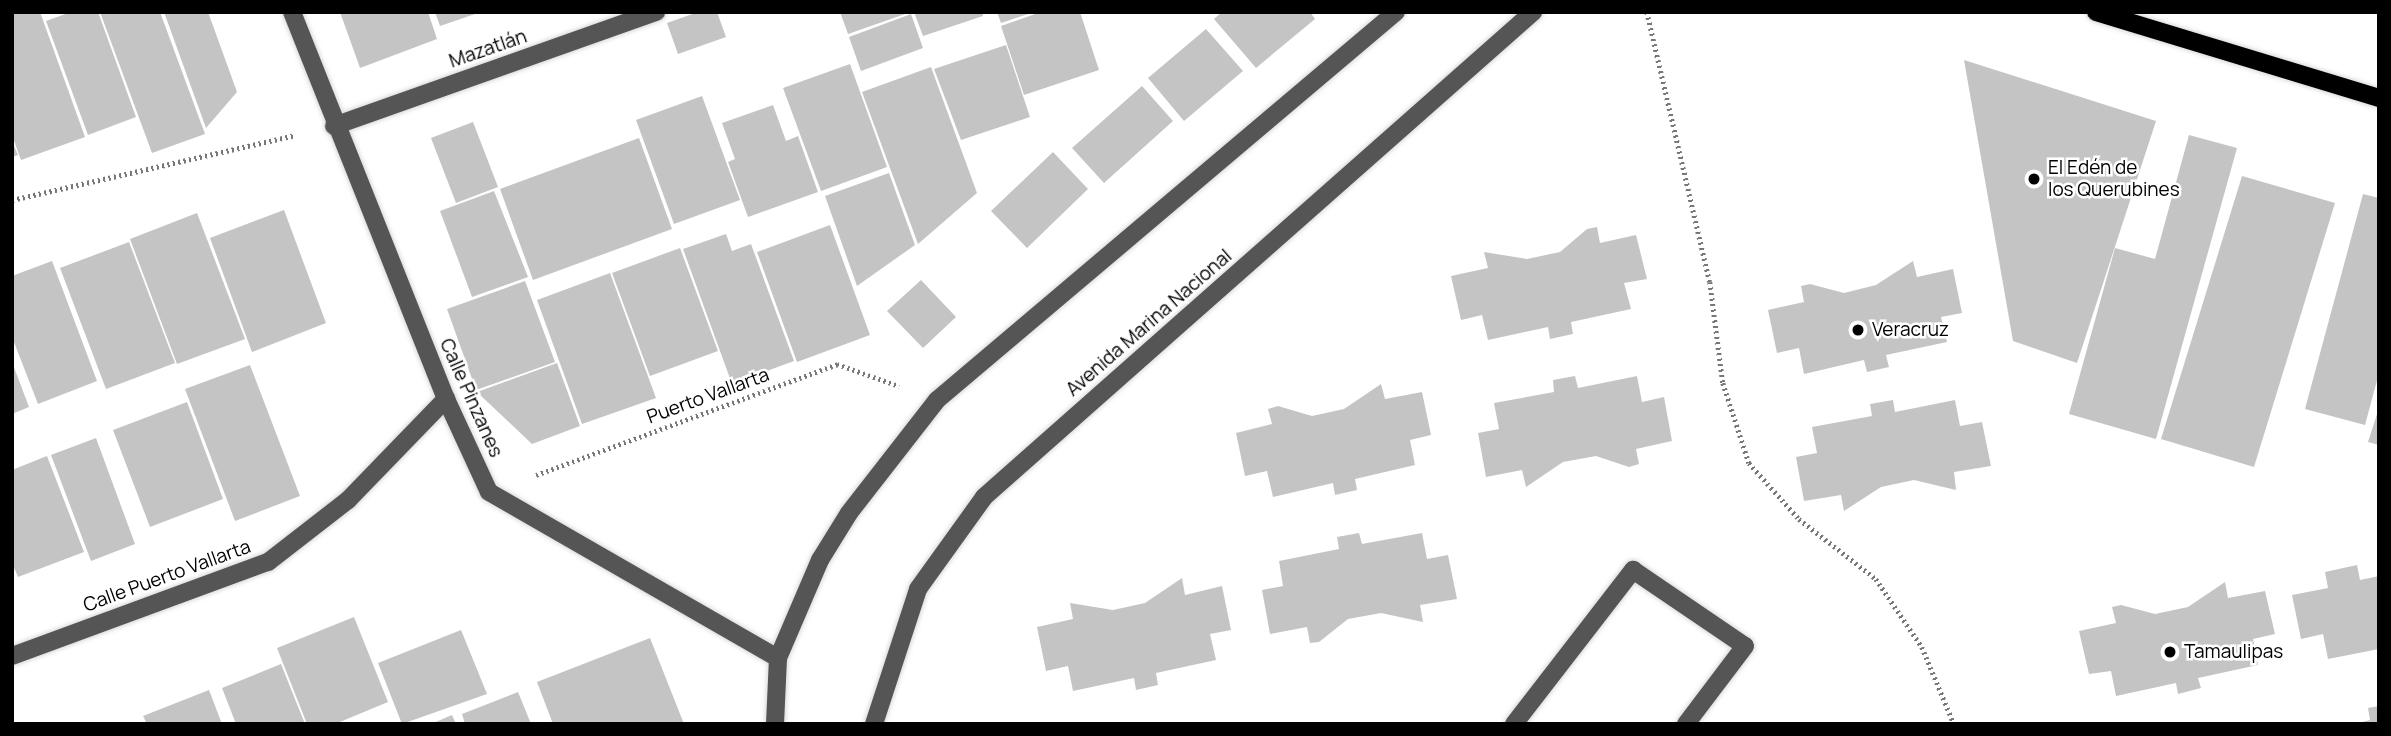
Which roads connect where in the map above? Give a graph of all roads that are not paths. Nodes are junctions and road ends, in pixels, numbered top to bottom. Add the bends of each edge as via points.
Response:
1 (292, 12) edge
2 (656, 12) edge
3 (1396, 12) edge
4 (1533, 12) edge
5 (2095, 12) edge
6 (2379, 98) edge
7 (334, 126) junction
8 (446, 399) junction
9 (12, 656) edge
10 (778, 658) junction
11 (775, 724) edge
12 (874, 724) edge
13 (1514, 724) edge
14 (1686, 724) edge

1 - 7 street, Calle Pinzanes
2 - 7 street, Mazatlán
3 - 10 street via 937,400 849,513 820,560
4 - 12 street, Avenida Marina Nacional via 984,496 918,589
5 - 6 main road
7 - 8 street, Calle Pinzanes
8 - 9 street, Calle Puerto Vallarta via 348,500 268,562
8 - 10 street, Calle Pinzanes via 489,492
10 - 11 street
13 - 14 street via 1633,570 1745,646

